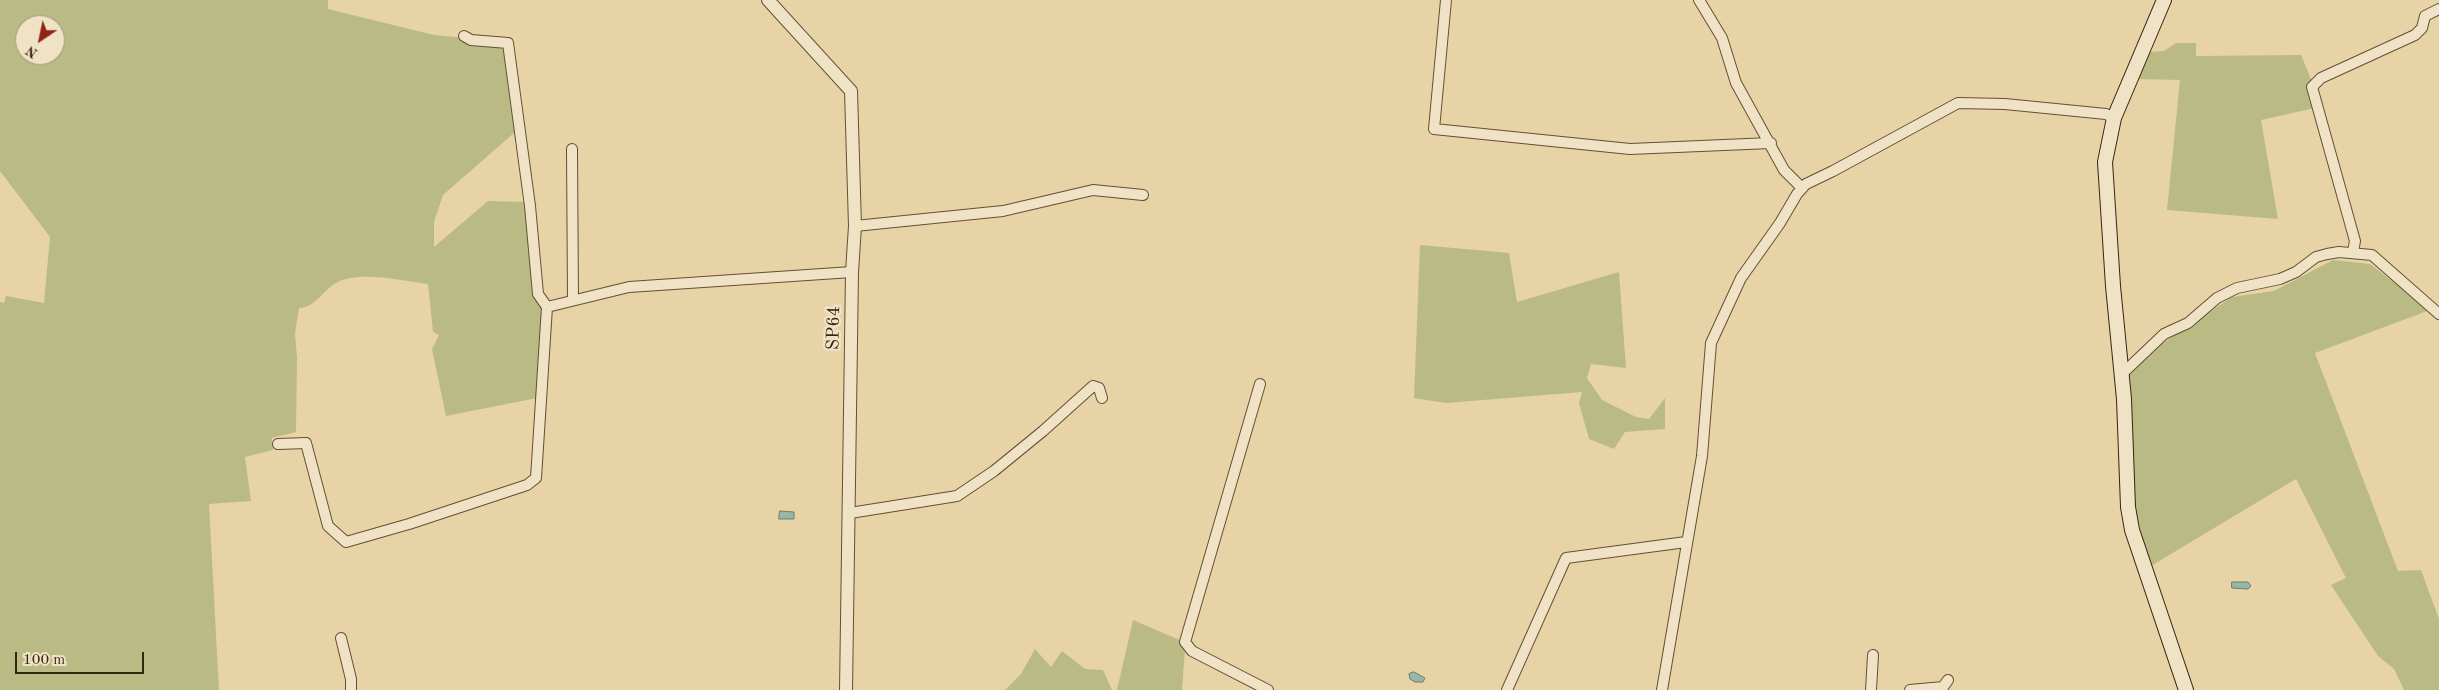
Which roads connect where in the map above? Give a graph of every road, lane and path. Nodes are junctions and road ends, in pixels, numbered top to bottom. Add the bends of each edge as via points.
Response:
1 (768, 0) edge
2 (1446, 0) edge
3 (1699, 0) edge
4 (2164, 0) edge
5 (2439, 9) edge
6 (464, 36) dead end
7 (2114, 118) junction
8 (1771, 143) junction
9 (572, 149) dead end
10 (1802, 188) junction
11 (1144, 195) dead end
12 (855, 226) junction
13 (2353, 252) junction
14 (852, 272) junction
15 (573, 300) junction
16 (547, 307) junction
17 (2439, 314) edge
18 (2122, 374) junction
19 (1260, 384) dead end
20 (1102, 398) dead end
21 (278, 444) dead end
22 (850, 513) junction
23 (1686, 542) junction
24 (341, 638) dead end
25 (1873, 655) dead end
26 (1948, 680) dead end
27 (351, 690) edge
28 (846, 690) edge
29 (1268, 690) edge
30 (1507, 690) edge
31 (1662, 690) edge
32 (1871, 690) edge
33 (1910, 690) edge
34 (2186, 690) edge

1 - 12 street, SP64 / SP64 via 852,91
2 - 8 street via 1434,129 1630,149
3 - 8 street via 1722,38 1734,79
4 - 7 main road
5 - 13 street via 2425,16 2422,28 2415,35 2320,78 2312,87 2355,241
6 - 16 street via 472,40 508,43 530,206 538,294
7 - 10 street via 2106,114 2005,104 1958,103
7 - 18 main road via 2105,162
8 - 10 street via 1789,176
9 - 15 street
10 - 23 street via 1741,278 1711,344 1702,456
11 - 12 street via 1093,190 1003,211
12 - 14 street, SP64 / SP64
13 - 17 street via 2372,255 2383,262
13 - 18 street via 2316,257 2288,276 2226,293 2188,323 2164,334
14 - 15 street via 629,287
14 - 22 street, SP64 / SP64
15 - 16 street
16 - 21 street via 537,474 531,484 346,542 328,526 306,443
18 - 34 main road via 2128,507 2132,530
19 - 29 street via 1185,642 1192,651
20 - 22 street via 1099,388 1093,386 994,471 957,496
22 - 28 street, SP64 / SP64
23 - 30 street via 1566,558
23 - 31 street
24 - 27 street
25 - 32 street
26 - 33 street via 1943,687

